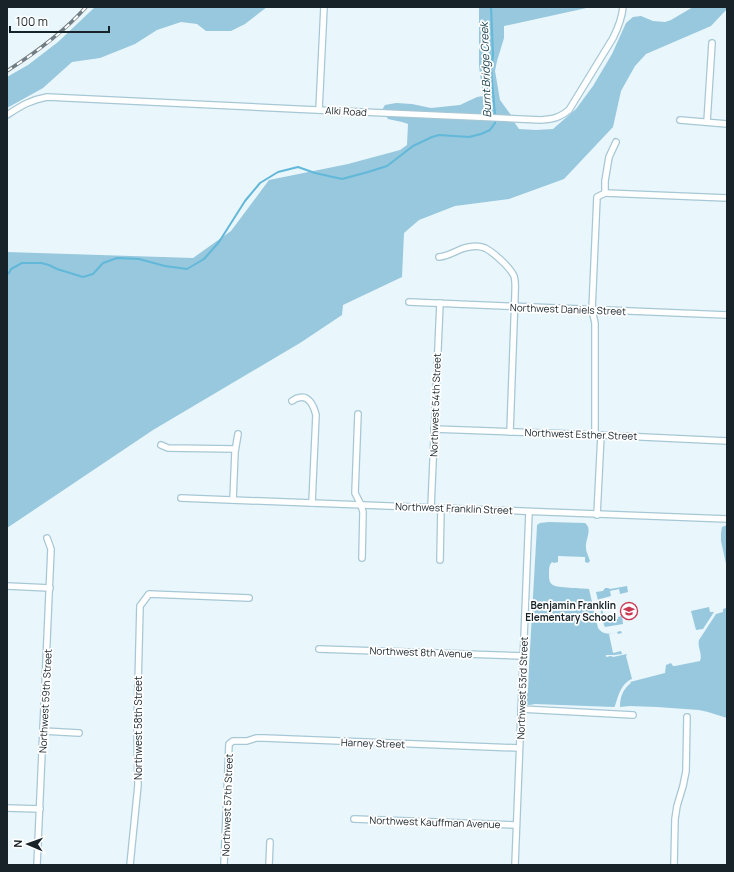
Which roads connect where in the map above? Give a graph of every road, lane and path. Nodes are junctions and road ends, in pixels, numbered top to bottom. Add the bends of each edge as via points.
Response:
1 (324, 7) edge
2 (623, 7) edge
3 (712, 43) dead end
4 (319, 110) junction
5 (7, 115) edge
6 (680, 120) dead end
7 (707, 122) junction
8 (727, 124) edge
9 (616, 142) dead end
10 (605, 193) junction
11 (727, 198) edge
12 (439, 257) dead end
13 (410, 302) dead end
14 (440, 303) junction
15 (515, 306) junction
16 (592, 310) junction
17 (727, 315) edge
18 (292, 401) dead end
19 (358, 414) dead end
20 (434, 429) junction
21 (510, 432) junction
22 (238, 434) dead end
23 (598, 435) junction
24 (727, 440) edge
25 (161, 445) dead end
26 (235, 450) junction
27 (181, 498) dead end
28 (233, 500) junction
29 (312, 503) junction
30 (361, 504) junction
31 (431, 508) junction
32 (441, 508) junction
33 (529, 512) junction
34 (597, 515) junction
35 (727, 520) edge
36 (47, 538) dead end
37 (362, 558) dead end
38 (440, 560) dead end
39 (7, 586) edge
40 (50, 588) junction
41 (249, 598) dead end
42 (319, 649) dead end
43 (523, 656) junction
44 (521, 709) junction
45 (633, 715) dead end
46 (687, 717) dead end
47 (43, 731) junction
48 (79, 733) dead end
49 (229, 744) joint
50 (519, 748) junction
51 (7, 808) edge
52 (40, 809) junction
53 (354, 819) dead end
54 (516, 825) junction
55 (270, 842) dead end
56 (37, 865) edge
57 (130, 865) edge
58 (224, 865) edge
59 (269, 865) edge
60 (514, 865) edge
61 (674, 865) edge

1 - 4 street
2 - 4 street, Alki Road via 613,38 569,110 555,118 541,120
3 - 7 street
4 - 5 street, Alki Road via 47,98 26,103
6 - 7 street
7 - 8 street
9 - 10 street via 609,157
10 - 11 street
10 - 16 street via 597,197
12 - 15 street via 470,246 486,248 505,264 514,276
13 - 14 street, Northwest Daniels Street
14 - 15 street, Northwest Daniels Street
14 - 20 street, Northwest 54th Street
15 - 16 street, Northwest Daniels Street
15 - 21 street
16 - 17 street, Northwest Daniels Street
16 - 23 street via 595,323
18 - 29 street via 299,397 309,400 316,415
19 - 30 street via 356,493
20 - 21 street, Northwest Esther Street
20 - 31 street, Northwest 54th Street
21 - 23 street, Northwest Esther Street
22 - 26 street
23 - 24 street, Northwest Esther Street
23 - 34 street
25 - 26 street via 168,448
26 - 28 street
27 - 28 street, Northwest Franklin Street
28 - 29 street, Northwest Franklin Street
29 - 30 street, Northwest Franklin Street
30 - 31 street, Northwest Franklin Street
30 - 37 street
31 - 32 street, Northwest Franklin Street
32 - 33 street, Northwest Franklin Street
32 - 38 street
33 - 34 street, Northwest Franklin Street
33 - 43 street, Northwest 53rd Street
34 - 35 street, Northwest Franklin Street
36 - 40 street, Northwest 59th Street via 51,549
39 - 40 street
40 - 47 street, Northwest 59th Street
41 - 57 street, Northwest 58th Street via 148,594 140,606 138,785
42 - 43 street, Northwest 8th Avenue
43 - 44 street, Northwest 53rd Street
44 - 45 street
44 - 50 street, Northwest 53rd Street
46 - 61 street via 686,772 675,819
47 - 48 street
47 - 52 street, Northwest 59th Street
49 - 50 street, Harney Street via 233,741 264,738
49 - 58 street, Northwest 57th Street
50 - 54 street, Northwest 53rd Street
51 - 52 street
52 - 56 street, Northwest 59th Street
53 - 54 street, Northwest Kauffman Avenue
54 - 60 street, Northwest 53rd Street
55 - 59 street

